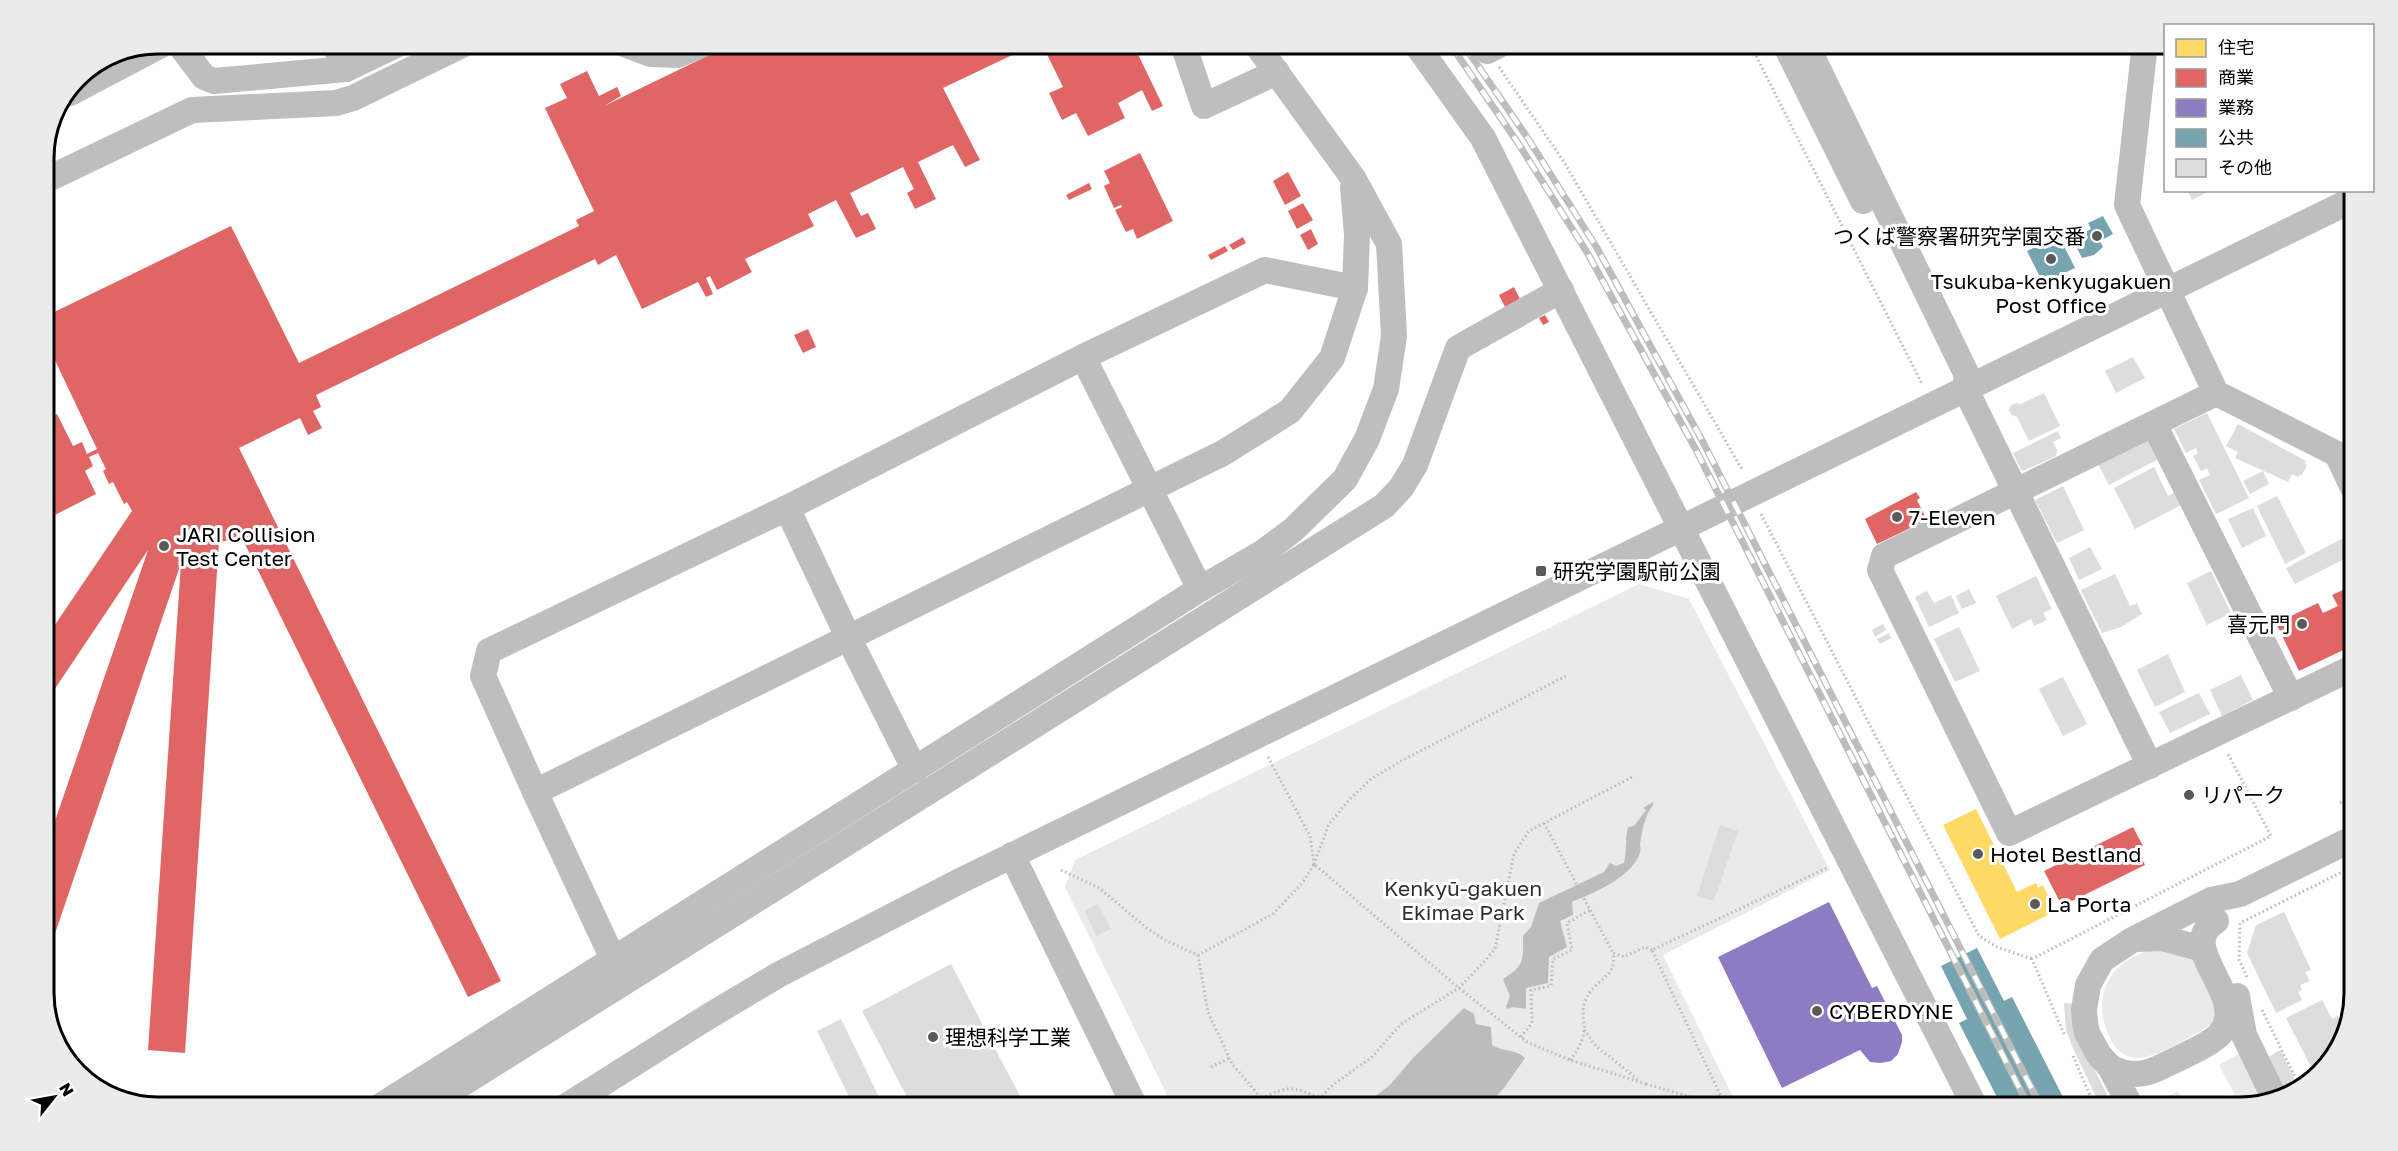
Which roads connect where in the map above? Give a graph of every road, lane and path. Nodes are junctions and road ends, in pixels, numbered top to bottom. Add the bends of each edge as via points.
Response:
1 (187, 54) edge
2 (339, 54) edge
3 (377, 54) edge
4 (443, 54) edge
5 (651, 54) edge
6 (679, 54) edge
7 (1186, 54) edge
8 (1263, 54) edge
9 (1423, 54) edge
10 (1498, 54) edge
11 (1755, 54) edge
12 (1790, 54) edge
13 (1811, 54) edge
14 (2144, 54) edge
15 (141, 56) edge
16 (346, 69) junction
17 (1276, 72) junction
18 (85, 85) edge
19 (54, 176) edge
20 (1353, 178) junction
21 (2344, 205) edge
22 (1355, 288) junction
23 (1561, 290) junction
24 (2168, 290) junction
25 (1083, 357) junction
26 (1922, 384) dead end
27 (1965, 388) junction
28 (2216, 393) junction
29 (2154, 424) junction
30 (2344, 469) edge
31 (1743, 471) dead end
32 (1150, 489) junction
33 (2016, 492) junction
34 (787, 508) junction
35 (1761, 514) dead end
36 (1681, 529) junction
37 (1200, 589) junction
38 (849, 639) junction
39 (2344, 672) edge
40 (1566, 676) dead end
41 (2291, 699) junction
42 (2218, 735) junction
43 (1268, 757) dead end
44 (2150, 766) junction
45 (915, 770) junction
46 (1634, 776) dead end
47 (535, 792) junction
48 (2344, 801) edge
49 (2340, 803) dead end
50 (1544, 823) junction
51 (2271, 836) dead end
52 (2344, 843) edge
53 (1012, 855) junction
54 (1314, 864) junction
55 (1833, 865) dead end
56 (1061, 870) dead end
57 (2344, 871) edge
58 (2240, 894) junction
59 (1590, 910) junction
60 (2216, 921) junction
61 (2132, 940) junction
62 (2203, 949) junction
63 (1652, 950) junction
64 (1613, 953) junction
65 (1198, 955) junction
66 (613, 959) junction
67 (2032, 959) dead end
68 (2248, 980) dead end
69 (1459, 988) junction
70 (2258, 1001) dead end
71 (1584, 1030) junction
72 (1521, 1037) junction
73 (1230, 1058) junction
74 (1570, 1060) junction
75 (1211, 1067) dead end
76 (2110, 1067) junction
77 (2297, 1080) edge
78 (1646, 1084) junction
79 (2271, 1091) edge
80 (395, 1097) edge
81 (441, 1097) edge
82 (581, 1097) edge
83 (1130, 1097) edge
84 (1260, 1097) edge
85 (1265, 1097) edge
86 (1315, 1097) edge
87 (1322, 1097) edge
88 (1691, 1097) edge
89 (1721, 1097) edge
90 (1971, 1097) edge
91 (2126, 1097) edge

1 - 16 street via 204,77 214,81
2 - 16 street
3 - 16 street
4 - 19 street via 336,103 192,110
5 - 6 street
7 - 17 street via 1204,106
8 - 17 street
9 - 23 street via 1483,138
10 - 31 path
11 - 26 path
12 - 27 street via 1952,382
13 - 27 street via 1965,369
14 - 24 street via 2127,205
15 - 18 street
17 - 20 street
20 - 22 street
20 - 37 street via 1389,244 1394,336 1386,389 1345,479 1319,507 1262,553
21 - 24 street
22 - 25 street via 1265,270
22 - 32 street via 1332,358 1290,411 1223,453
23 - 36 street
23 - 81 street via 1458,348 1415,465 1384,506
24 - 27 street
24 - 28 street
25 - 32 street
25 - 34 street
27 - 33 street
27 - 36 street
28 - 29 street
28 - 30 street via 2337,454
29 - 33 street
29 - 41 street
32 - 37 street
32 - 38 street
33 - 44 street
33 - 44 street via 1884,556 1880,570 1900,613 2009,833
34 - 38 street
34 - 47 street via 489,651 483,676
35 - 67 path via 1979,936
36 - 53 street
36 - 90 street
37 - 45 street
38 - 45 street
38 - 47 street
39 - 41 street
40 - 54 path via 1371,779 1329,824
41 - 42 street
42 - 44 street
42 - 51 path
43 - 54 path via 1310,836
45 - 66 street
46 - 50 path
47 - 66 street
48 - 49 path
50 - 59 path
50 - 69 path via 1529,831 1514,854 1495,949
52 - 58 street
53 - 82 street via 778,975
53 - 83 street
54 - 65 path via 1273,914
54 - 69 path
55 - 63 path
56 - 65 path via 1099,888 1157,935
57 - 68 path via 2240,923 2239,960
58 - 60 street
58 - 61 street via 2211,900
59 - 64 path
59 - 72 path via 1567,923 1572,950 1553,959 1551,986 1531,990 1532,1023
60 - 62 street via 2204,932
60 - 79 street via 2212,937 2215,955 2237,997 2244,1035
61 - 62 street via 2162,938
61 - 76 street via 2102,960 2086,992 2087,1033
62 - 76 street via 2226,999 2226,1022 2218,1036 2149,1072 2129,1075
63 - 64 path via 1645,947 1624,957
63 - 89 path
64 - 71 path via 1613,971 1591,989 1584,1004
65 - 73 path via 1208,1012
66 - 80 street
69 - 72 path
69 - 87 path via 1401,1024 1371,1058 1346,1074
70 - 77 path
71 - 74 path via 1578,1051
71 - 78 path via 1596,1046
72 - 74 path
73 - 75 path
73 - 84 path
74 - 78 path
76 - 91 street
78 - 88 path
85 - 86 path via 1291,1087

